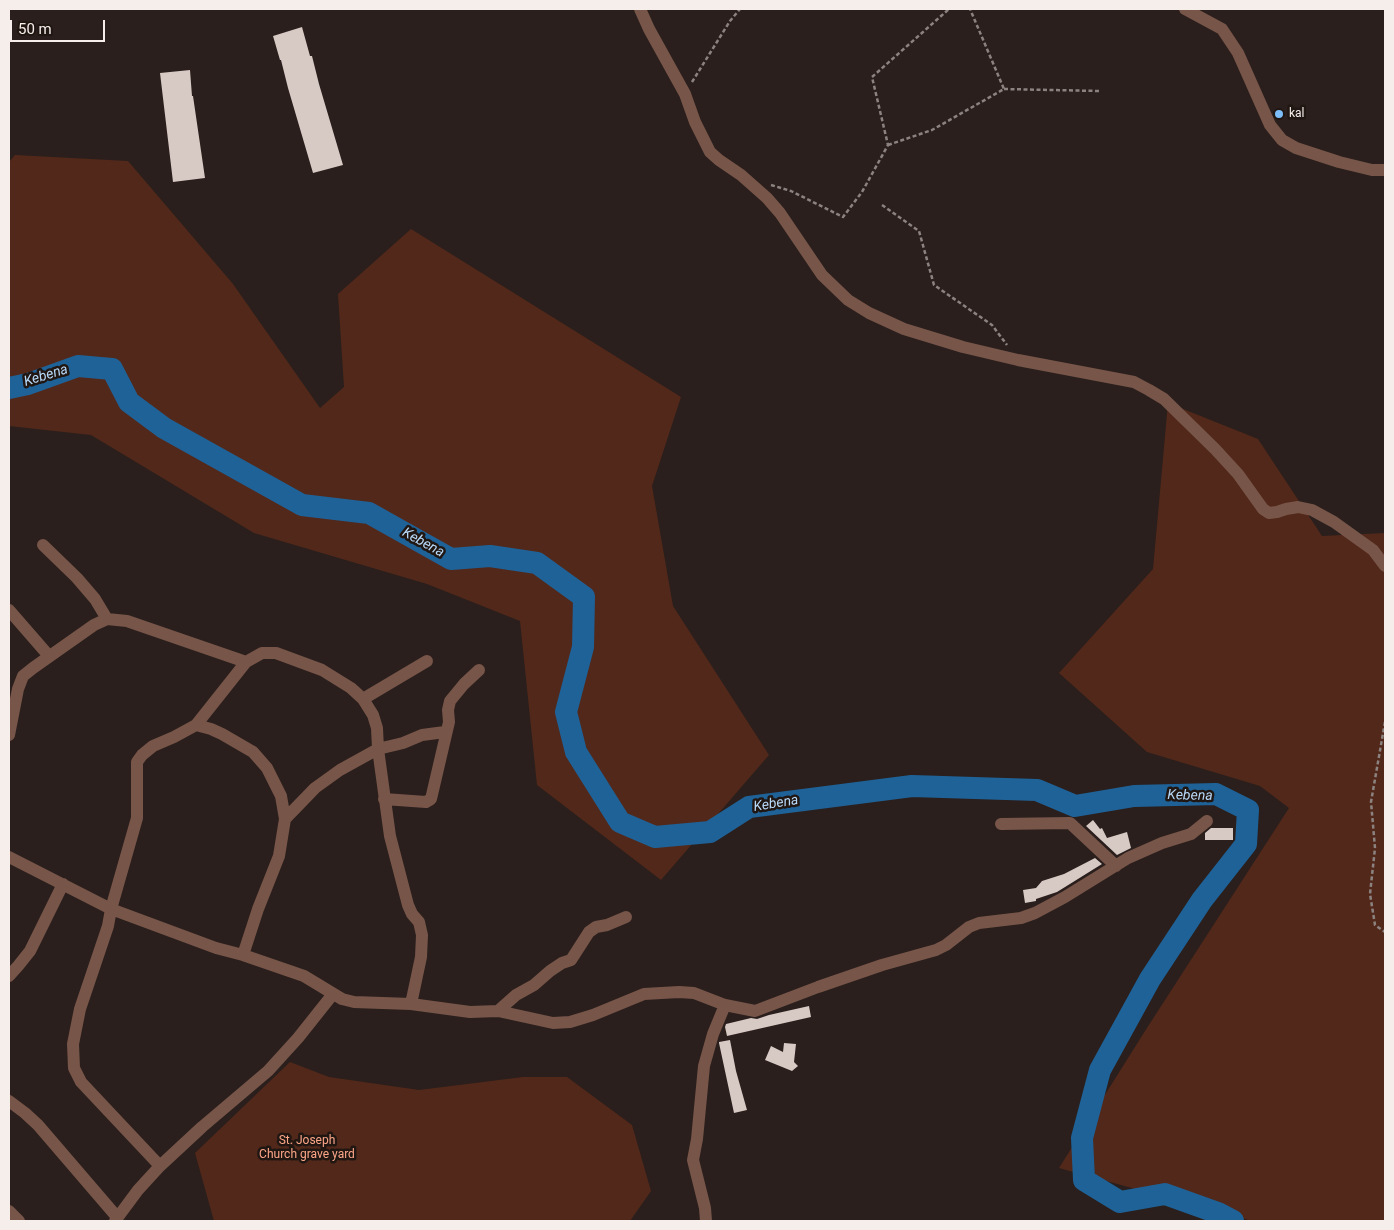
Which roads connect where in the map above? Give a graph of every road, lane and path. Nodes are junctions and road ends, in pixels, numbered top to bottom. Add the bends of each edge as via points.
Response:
1 (640, 9) edge
2 (740, 9) edge
3 (949, 9) edge
4 (970, 9) edge
5 (1185, 9) edge
6 (1004, 89) junction
7 (1099, 91) dead end
8 (685, 94) junction
9 (888, 145) junction
10 (1385, 170) edge
11 (766, 183) dead end
12 (882, 206) dead end
13 (1018, 360) junction
14 (43, 545) dead end
15 (1385, 566) edge
16 (9, 610) edge
17 (107, 619) junction
18 (49, 656) junction
19 (427, 661) dead end
20 (246, 662) junction
21 (479, 670) dead end
22 (363, 698) junction
23 (1385, 722) edge
24 (196, 725) junction
25 (445, 732) junction
26 (9, 734) edge
27 (378, 749) junction
28 (384, 799) junction
29 (286, 819) junction
30 (1207, 821) dead end
31 (1000, 824) dead end
32 (9, 857) edge
33 (1116, 866) junction
34 (63, 884) junction
35 (111, 909) junction
36 (626, 917) dead end
37 (1385, 932) edge
38 (243, 955) junction
39 (9, 976) edge
40 (333, 994) junction
41 (410, 1004) junction
42 (725, 1005) junction
43 (498, 1011) junction
44 (9, 1102) edge
45 (160, 1166) junction
46 (9, 1212) edge
47 (116, 1219) edge
48 (19, 1221) edge
49 (706, 1221) edge

1 - 8 street
2 - 8 path
3 - 9 path via 872,77
4 - 6 path
5 - 10 street via 1222,29 1238,53 1270,125 1282,140 1339,162
6 - 7 path
6 - 9 path via 932,130
8 - 13 street via 710,152 767,198 822,275 848,300 904,329
9 - 11 path via 862,192 843,218 791,191
12 - 13 path via 918,230 934,286 992,325
13 - 15 street via 1134,382 1149,390 1164,399 1221,456 1263,509 1269,513 1298,507 1312,510 1373,550
14 - 17 street via 77,578
16 - 18 street
17 - 18 street
17 - 20 street via 127,621
18 - 26 street via 23,676
19 - 22 street
20 - 22 street via 269,652 287,656 322,670
20 - 24 street
21 - 25 street via 450,701
22 - 27 street via 377,728
23 - 37 path via 1371,802 1375,848 1370,894 1375,924
24 - 29 street via 222,734 253,752 267,768 281,796
24 - 35 street via 152,746 137,762 137,818
25 - 27 street via 422,735
25 - 28 street via 430,799 426,802
27 - 28 street
27 - 29 street via 315,788
28 - 41 street via 408,905 419,922 422,935 421,957
29 - 38 street via 279,856
30 - 33 street via 1191,834 1149,848
31 - 33 street via 1070,823
32 - 34 street
33 - 42 street via 1035,913 979,923 936,950 882,965 755,1011
34 - 35 street
34 - 39 street via 30,951
35 - 38 street
35 - 45 street via 80,1009 73,1044 74,1068 81,1082
36 - 43 street via 589,932 571,960 550,971
38 - 40 street via 304,976
40 - 41 street via 354,1002
40 - 45 street via 268,1071
41 - 43 street via 470,1012
42 - 43 street via 678,992 644,994 570,1022 553,1023
42 - 49 street via 704,1066 693,1160
44 - 47 street via 38,1125
45 - 47 street
46 - 48 street

